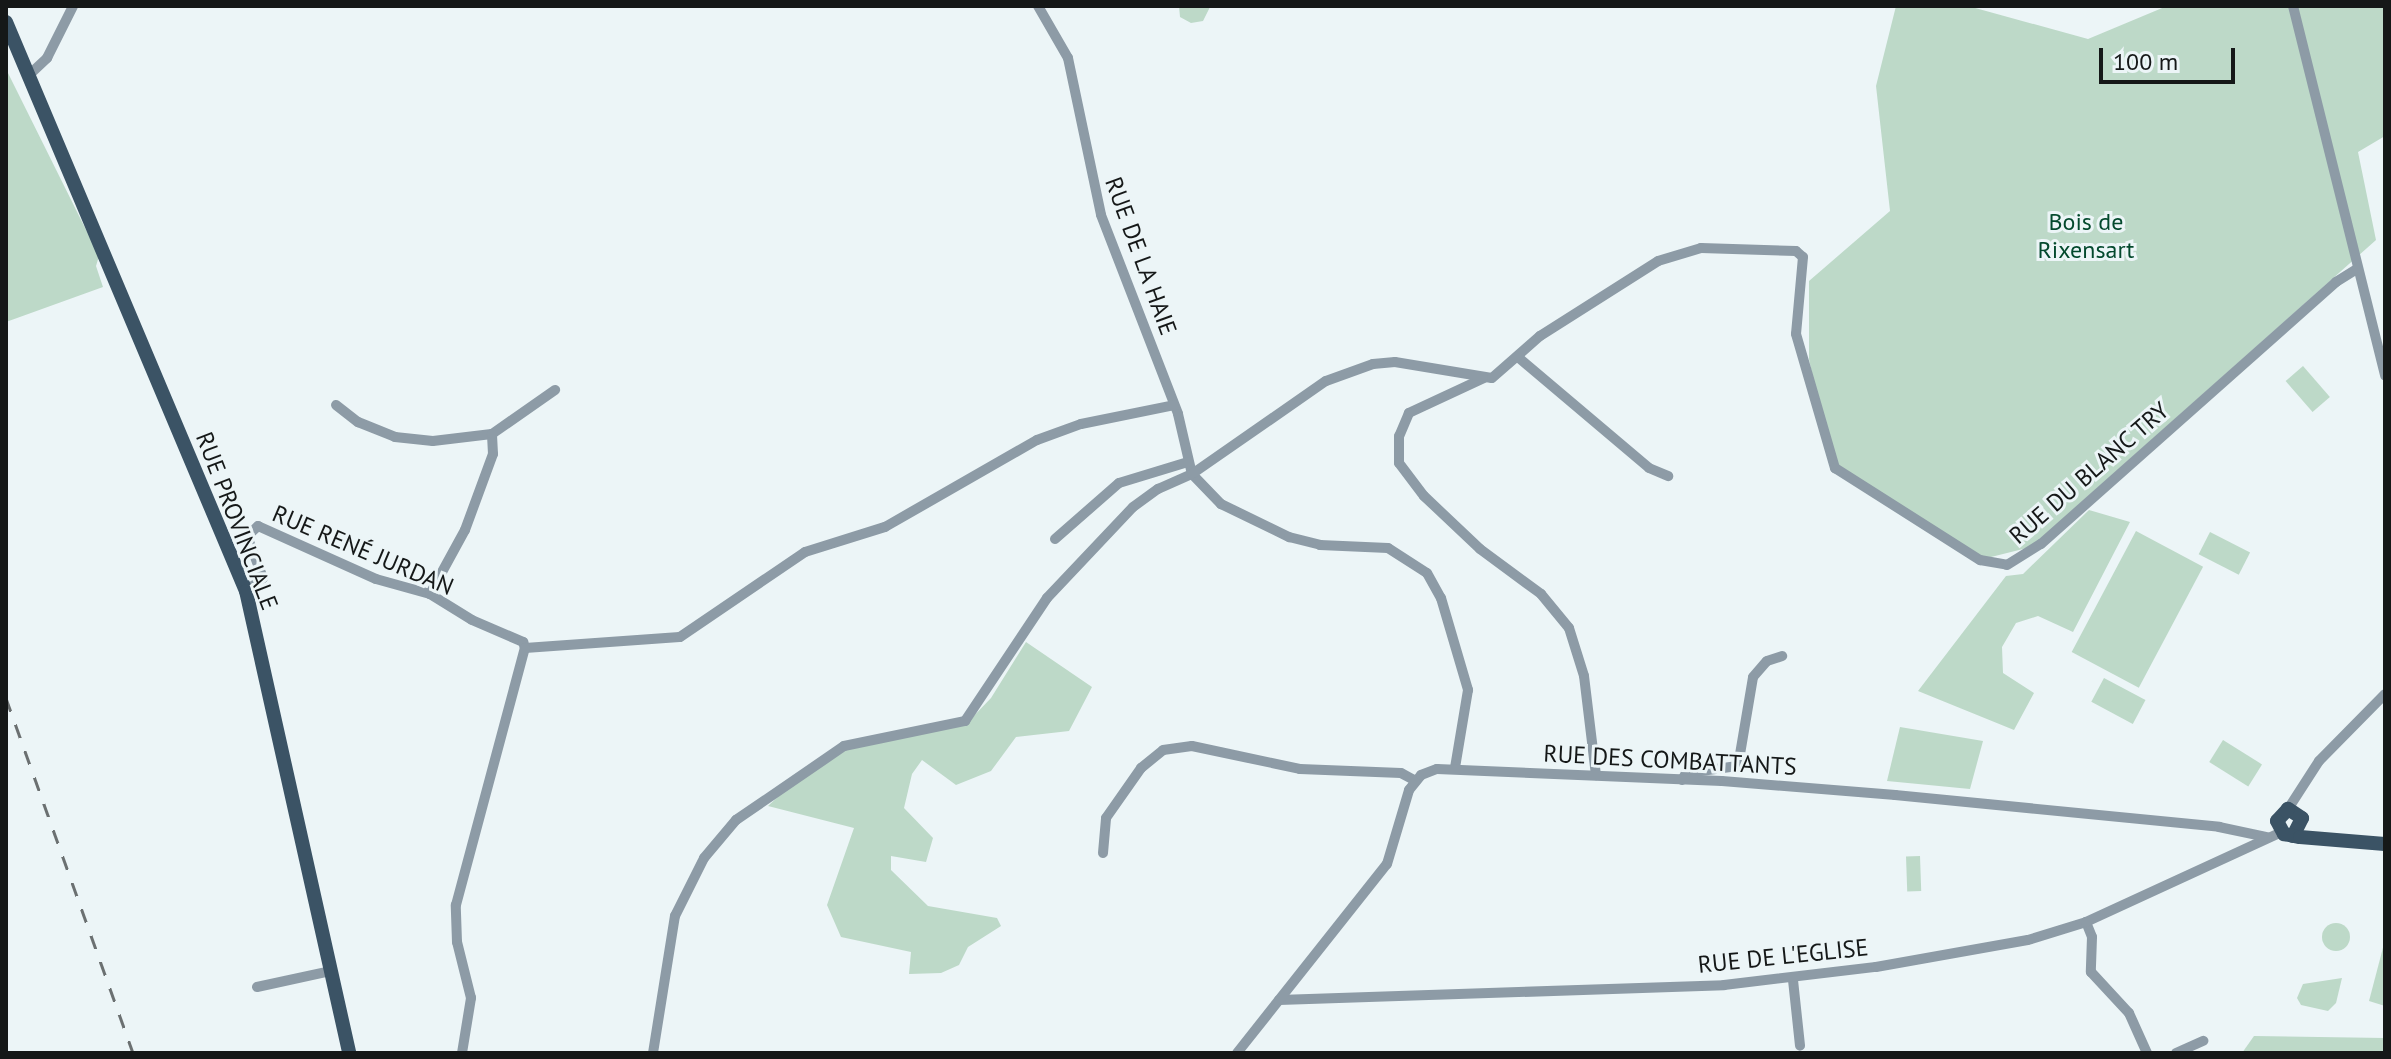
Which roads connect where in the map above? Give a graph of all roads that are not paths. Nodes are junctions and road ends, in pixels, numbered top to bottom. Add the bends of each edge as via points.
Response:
1 (73, 6) edge
2 (1038, 6) edge
3 (2293, 6) edge
4 (8, 25) edge
5 (29, 75) junction
6 (2357, 269) junction
7 (1519, 358) junction
8 (2385, 376) edge
9 (1484, 378) junction
10 (555, 390) dead end
11 (336, 405) dead end
12 (1174, 405) junction
13 (492, 434) junction
14 (1188, 462) junction
15 (1192, 474) junction
16 (1668, 476) dead end
17 (1055, 539) dead end
18 (246, 591) junction
19 (430, 594) junction
20 (525, 648) junction
21 (1782, 656) dead end
22 (2385, 694) edge
23 (1455, 768) junction
24 (1596, 775) junction
25 (1414, 780) junction
26 (1682, 780) junction
27 (2301, 789) junction
28 (2288, 809) junction
29 (2302, 819) junction
30 (2284, 830) junction
31 (2254, 832) junction
32 (2267, 837) junction
33 (2324, 838) junction
34 (2385, 844) edge
35 (1103, 853) dead end
36 (2086, 922) junction
37 (331, 971) junction
38 (1793, 980) junction
39 (257, 987) dead end
40 (1279, 1000) junction
41 (2203, 1041) dead end
42 (1800, 1046) dead end
43 (349, 1053) edge
44 (462, 1053) edge
45 (653, 1053) edge
46 (1237, 1053) edge
47 (2147, 1053) edge
48 (2176, 1053) edge

1 - 5 street via 47,58
2 - 12 street, RUE DE LA HAIE via 1068,58 1101,215
3 - 6 street
4 - 5 main road, RUE PROVINCIALE
5 - 18 main road, RUE PROVINCIALE
6 - 7 street, RUE DU BLANC TRY via 2041,544 2007,565 1980,560 1835,468 1796,334 1800,253 1712,247 1687,251 1638,272 1550,329
6 - 8 street
7 - 9 street via 1504,372
7 - 16 street via 1649,468
9 - 15 street via 1395,362 1353,370 1326,381
9 - 24 street via 1409,413 1399,436 1399,463 1412,484 1480,549 1541,594 1569,628 1584,676
10 - 13 street
11 - 13 street via 358,422 395,437 433,441
12 - 14 street, RUE DE LA HAIE
12 - 20 street via 1081,424 1037,440 885,527 805,552 680,637
13 - 19 street via 493,454 465,530
14 - 15 street, RUE DE LA HAIE
14 - 17 street via 1119,483
15 - 23 street via 1221,504 1289,537 1320,545 1379,545 1399,552 1427,573 1441,598 1468,690
15 - 45 street via 1143,499 1061,581 1008,650 965,721 844,746 736,820 719,839 675,916
18 - 19 street, RUE RENÉ JURDAN via 263,578 247,536 258,526 376,579
18 - 37 main road, RUE PROVINCIALE
19 - 20 street, RUE RENÉ JURDAN via 523,642
20 - 44 street via 458,895 455,927 471,998
21 - 26 street via 1767,661 1753,677 1738,766 1689,772
22 - 27 street via 2319,761
23 - 24 street, RUE DES COMBATTANTS
23 - 25 street, RUE DES COMBATTANTS via 1437,769
24 - 26 street, RUE DES COMBATTANTS
25 - 35 street via 1401,773 1300,769 1192,746 1163,750 1141,768 1106,818
25 - 40 street via 1387,864
26 - 31 street, RUE DES COMBATTANTS via 1895,795
27 - 28 street
27 - 29 street
28 - 29 main road
28 - 30 main road
29 - 30 main road
29 - 33 main road
30 - 31 street
30 - 32 street
30 - 33 main road
31 - 32 street, RUE DES COMBATTANTS
32 - 36 street, RUE DE L'EGLISE
33 - 34 main road
36 - 38 street, RUE DE L'EGLISE via 2028,940
36 - 47 street via 2091,972 2129,1013
37 - 39 street
37 - 43 main road, RUE PROVINCIALE
38 - 40 street, RUE DE L'EGLISE
38 - 42 street
40 - 46 street
41 - 48 street

